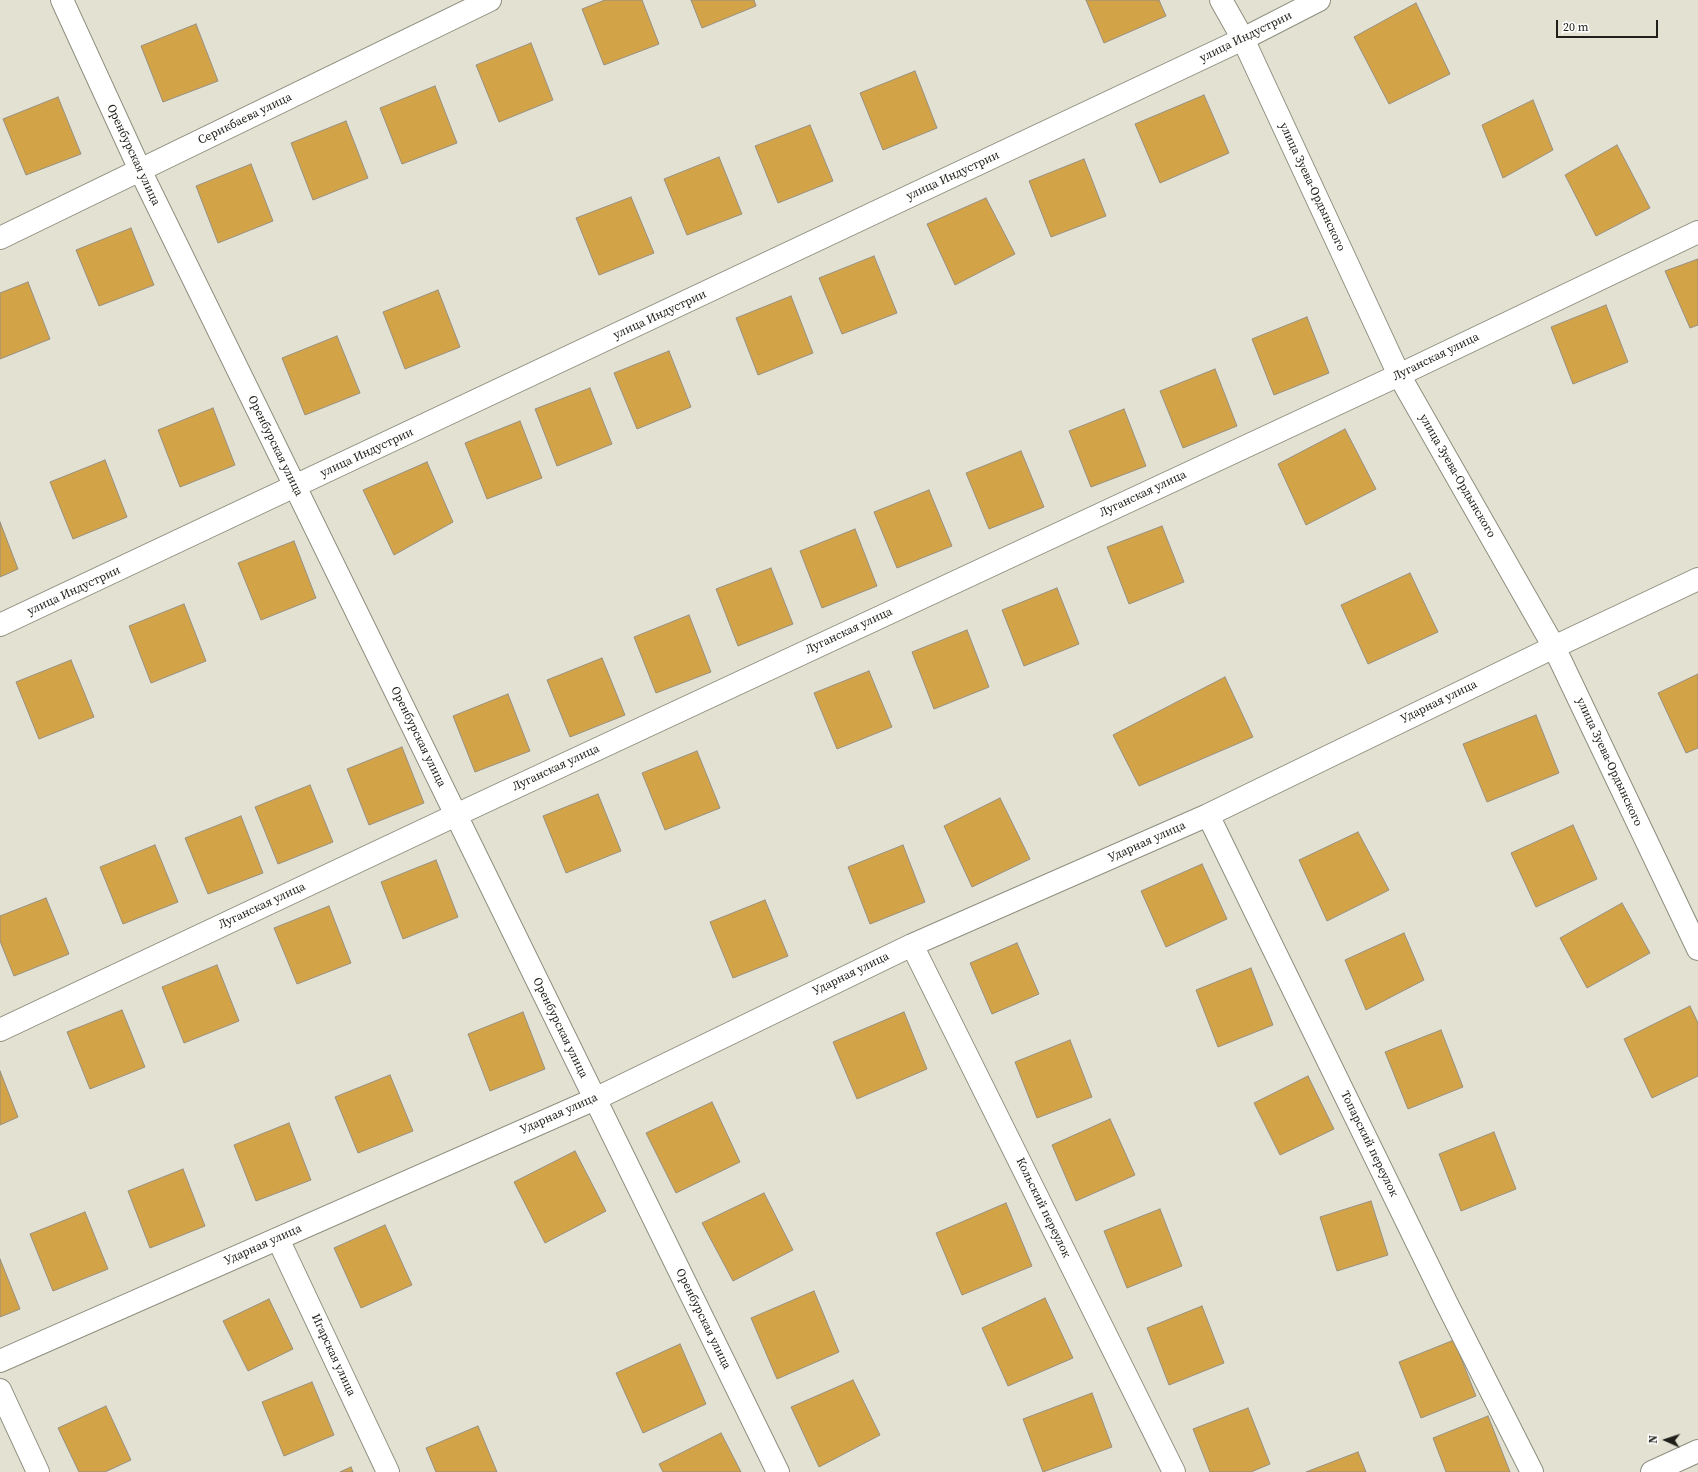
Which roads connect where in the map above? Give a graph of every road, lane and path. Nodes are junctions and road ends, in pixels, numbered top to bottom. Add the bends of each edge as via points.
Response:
1 (62, 0) edge
2 (490, 0) edge
3 (1222, 0) edge
4 (1319, 0) edge
5 (1243, 39) junction
6 (140, 170) junction
7 (1698, 232) edge
8 (0, 238) edge
9 (1399, 375) junction
10 (296, 487) junction
11 (1698, 579) edge
12 (0, 625) edge
13 (1554, 647) junction
14 (456, 815) junction
15 (1208, 815) junction
16 (912, 945) junction
17 (1698, 949) edge
18 (0, 1030) edge
19 (595, 1099) junction
20 (278, 1239) junction
21 (0, 1361) edge
22 (0, 1390) edge
23 (1698, 1451) edge
24 (38, 1472) edge
25 (388, 1472) edge
26 (778, 1472) edge
27 (1174, 1472) edge
28 (1532, 1472) edge
29 (1652, 1472) edge

1 - 6 street, Оренбурская улица
2 - 6 street, Серикбаева улица
3 - 5 street, улица Зуева-Ордынского
4 - 5 street, улица Индустрии
5 - 9 street, улица Зуева-Ордынского
5 - 10 street, улица Индустрии
6 - 8 street, Серикбаева улица
6 - 10 street, Оренбурская улица
7 - 9 street, Луганская улица
9 - 13 street, улица Зуева-Ордынского
9 - 14 street, Луганская улица
10 - 12 street, улица Индустрии
10 - 14 street, Оренбурская улица
11 - 13 street, Ударная улица
13 - 15 street, Ударная улица
13 - 17 street, улица Зуева-Ордынского
14 - 18 street, Луганская улица
14 - 19 street, Оренбурская улица
15 - 16 street, Ударная улица
15 - 28 street, Топарский переулок
16 - 19 street, Ударная улица
16 - 27 street, Кольский переулок
19 - 20 street, Ударная улица
19 - 26 street, Оренбурская улица
20 - 21 street, Ударная улица
20 - 25 street, Игарская улица
22 - 24 street
23 - 29 street

